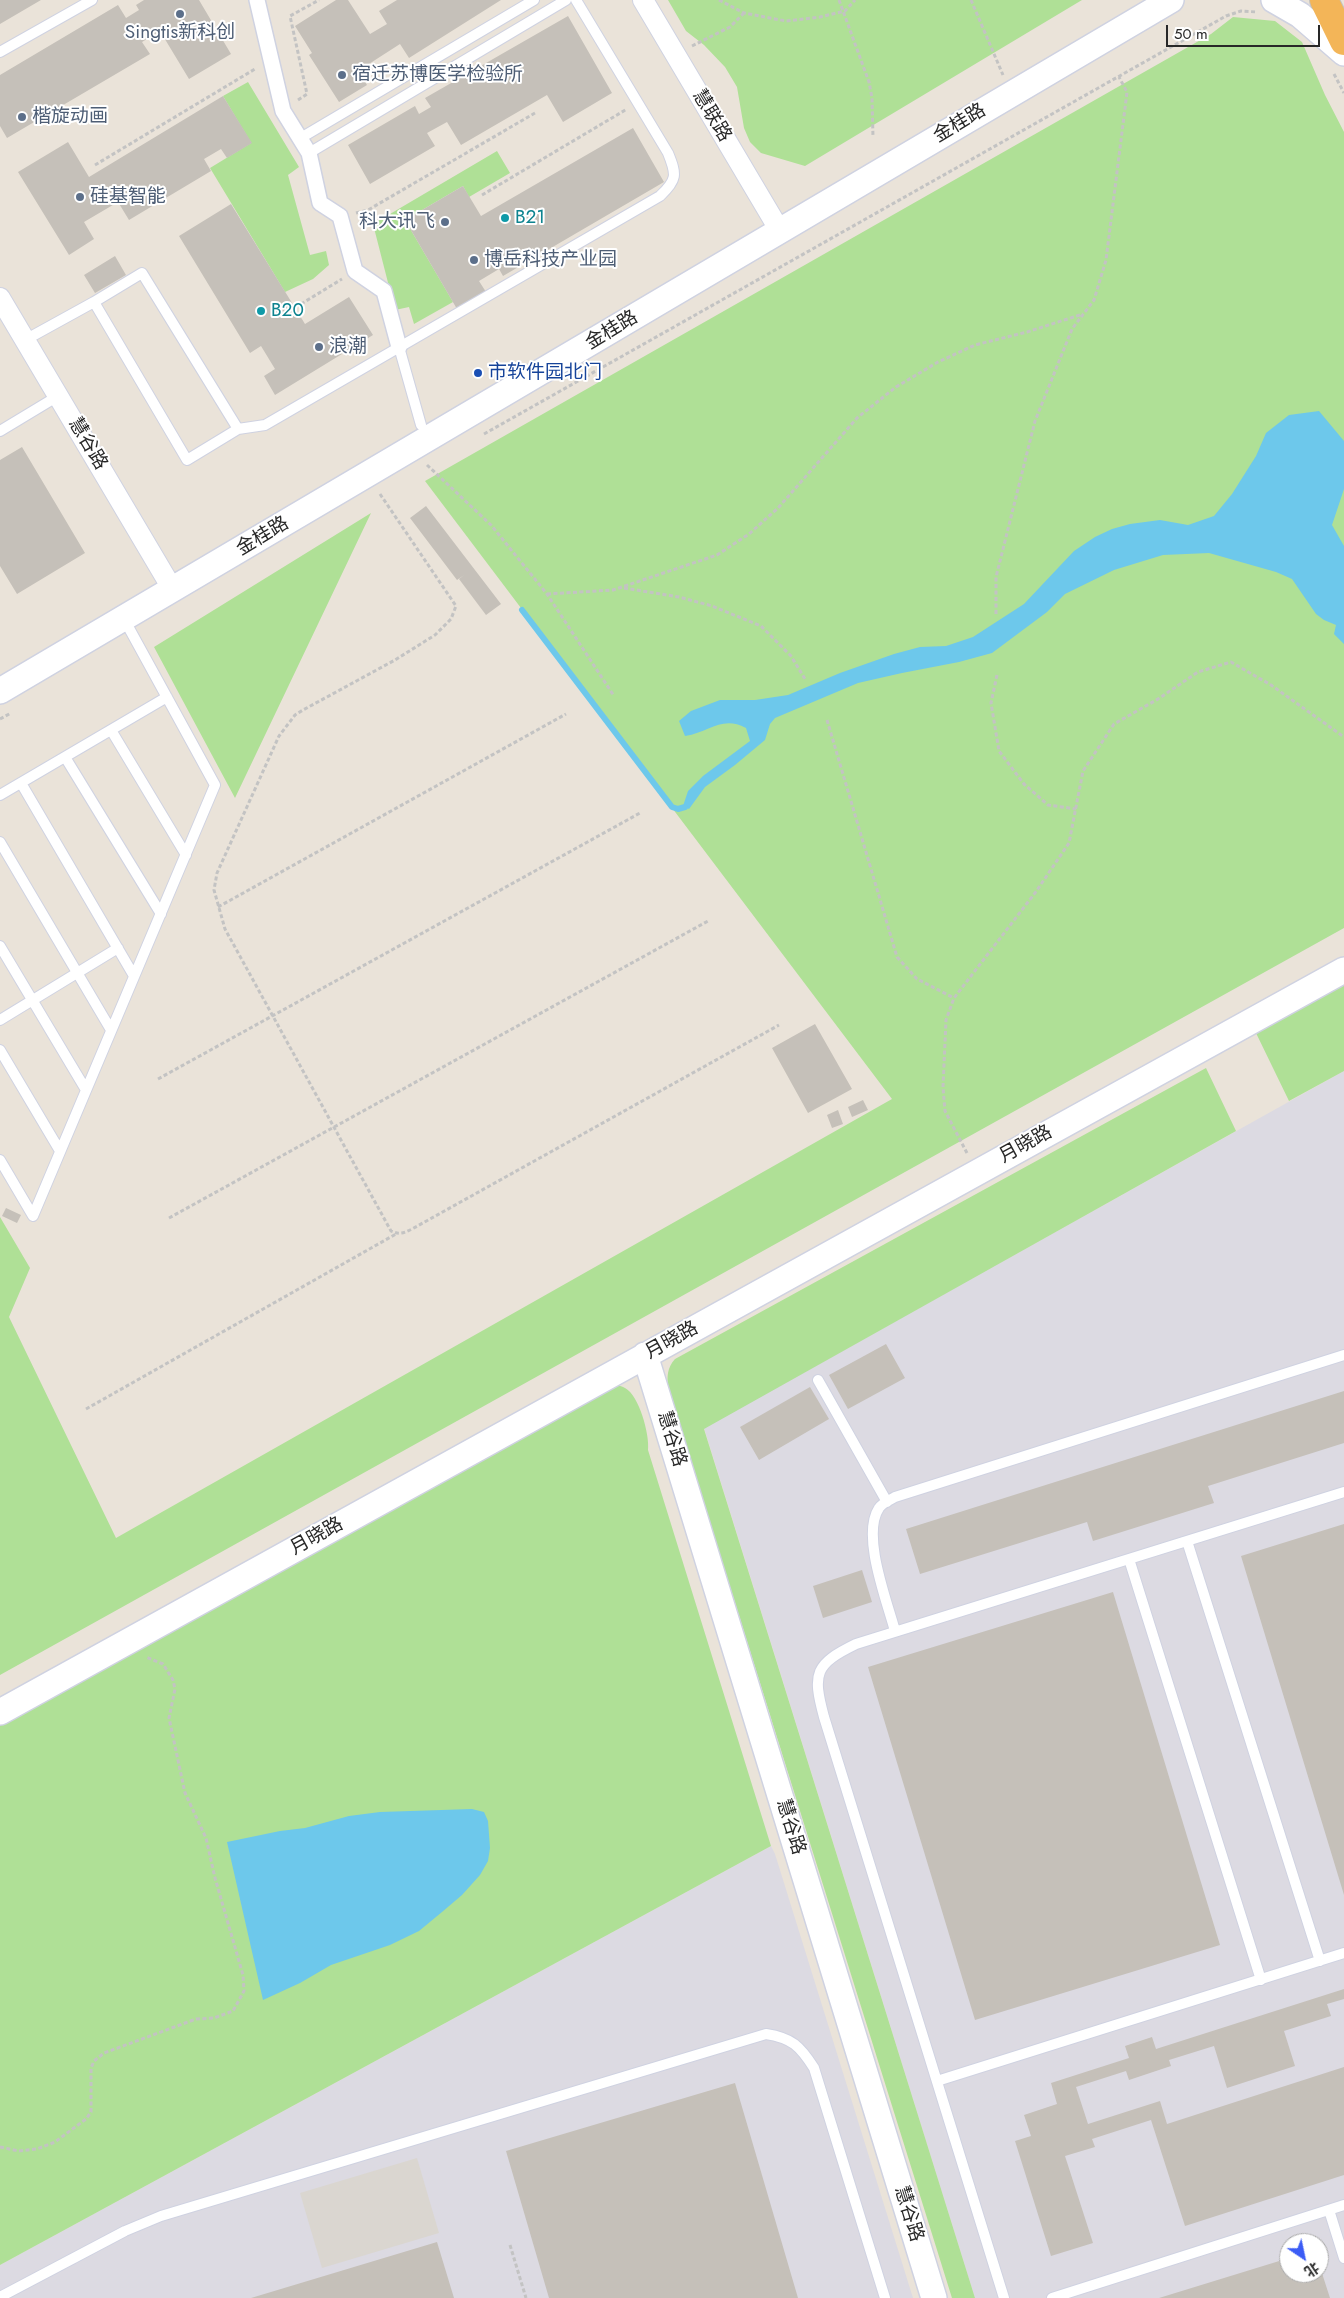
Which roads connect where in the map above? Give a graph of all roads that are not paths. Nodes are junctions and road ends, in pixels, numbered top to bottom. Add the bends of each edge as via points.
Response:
1 (92, 0) edge
2 (257, 0) edge
3 (534, 0) edge
4 (566, 0) edge
5 (576, 0) edge
6 (643, 0) edge
7 (1139, 0) edge
8 (1324, 0) edge
9 (1174, 1) edge
10 (1268, 6) edge
11 (1344, 41) edge
12 (0, 52) edge
13 (1337, 60) edge
14 (299, 139) junction
15 (308, 153) junction
16 (776, 224) junction
17 (0, 298) edge
18 (94, 302) junction
19 (25, 340) junction
20 (399, 347) junction
21 (58, 396) junction
22 (421, 425) junction
23 (238, 429) junction
24 (0, 431) edge
25 (169, 583) junction
26 (124, 620) junction
27 (0, 673) edge
28 (0, 691) edge
29 (167, 698) junction
30 (112, 730) junction
31 (64, 757) junction
32 (21, 783) junction
33 (0, 795) edge
34 (0, 842) edge
35 (186, 855) junction
36 (161, 914) junction
37 (0, 946) edge
38 (118, 948) junction
39 (1344, 970) edge
40 (78, 973) junction
41 (134, 976) junction
42 (32, 1000) junction
43 (0, 1020) edge
44 (112, 1030) junction
45 (0, 1050) edge
46 (86, 1090) junction
47 (60, 1151) junction
48 (0, 1160) edge
49 (645, 1355) junction
50 (1344, 1355) edge
51 (818, 1380) dead end
52 (1344, 1492) edge
53 (887, 1502) junction
54 (1187, 1541) junction
55 (1129, 1559) junction
56 (896, 1631) junction
57 (0, 1712) edge
58 (1344, 1953) edge
59 (1320, 1961) junction
60 (1260, 1980) junction
61 (937, 2081) junction
62 (1344, 2205) edge
63 (1329, 2210) junction
64 (1344, 2258) edge
65 (0, 2297) edge
66 (885, 2298) edge
67 (934, 2298) edge
68 (1004, 2298) edge
69 (1052, 2298) edge

1 - 12 lane
2 - 14 street via 284,111
3 - 14 lane
4 - 15 lane
5 - 20 lane via 668,153 675,170 673,184 660,196
6 - 16 street, 慧联路
7 - 16 street, 金桂路
8 - 11 highway
9 - 16 street, 金桂路
10 - 13 street via 1300,15
14 - 15 street
15 - 20 street via 320,203 340,216 355,271 384,291
16 - 22 street, 金桂路
16 - 25 street, 金桂路 via 419,462
17 - 19 street, 慧谷路
18 - 19 lane
18 - 23 lane via 142,273
18 - 23 lane via 187,460
19 - 21 street, 慧谷路
20 - 22 lane
20 - 23 lane via 265,425
21 - 24 lane
21 - 25 street, 慧谷路
22 - 25 street, 金桂路
25 - 26 street, 金桂路
25 - 27 street, 金桂路
26 - 28 street, 金桂路
26 - 29 lane
29 - 30 lane
29 - 35 lane via 215,785
30 - 31 lane
30 - 35 lane
31 - 32 lane
31 - 36 lane
32 - 33 lane
32 - 38 lane
34 - 40 lane
35 - 36 lane
36 - 41 lane
37 - 42 lane
38 - 40 lane
38 - 41 lane
39 - 49 street, 月晓路
40 - 42 lane
40 - 44 lane
41 - 44 lane
42 - 43 lane
42 - 46 lane
44 - 46 lane
45 - 47 lane
46 - 47 lane
47 - 48 lane via 33,1216
49 - 57 street, 月晓路
49 - 67 street, 慧谷路
50 - 53 lane
51 - 53 lane
52 - 54 lane
53 - 56 lane via 880,1506 872,1524 880,1574
54 - 55 lane
54 - 59 lane
55 - 56 lane
55 - 60 lane
56 - 61 lane via 831,1656 819,1673 818,1694
58 - 59 lane
59 - 60 lane
60 - 61 lane
61 - 68 lane
62 - 63 lane
63 - 64 lane
63 - 69 lane
65 - 66 lane via 125,2231 161,2216 766,2034 785,2037 804,2051 814,2068

